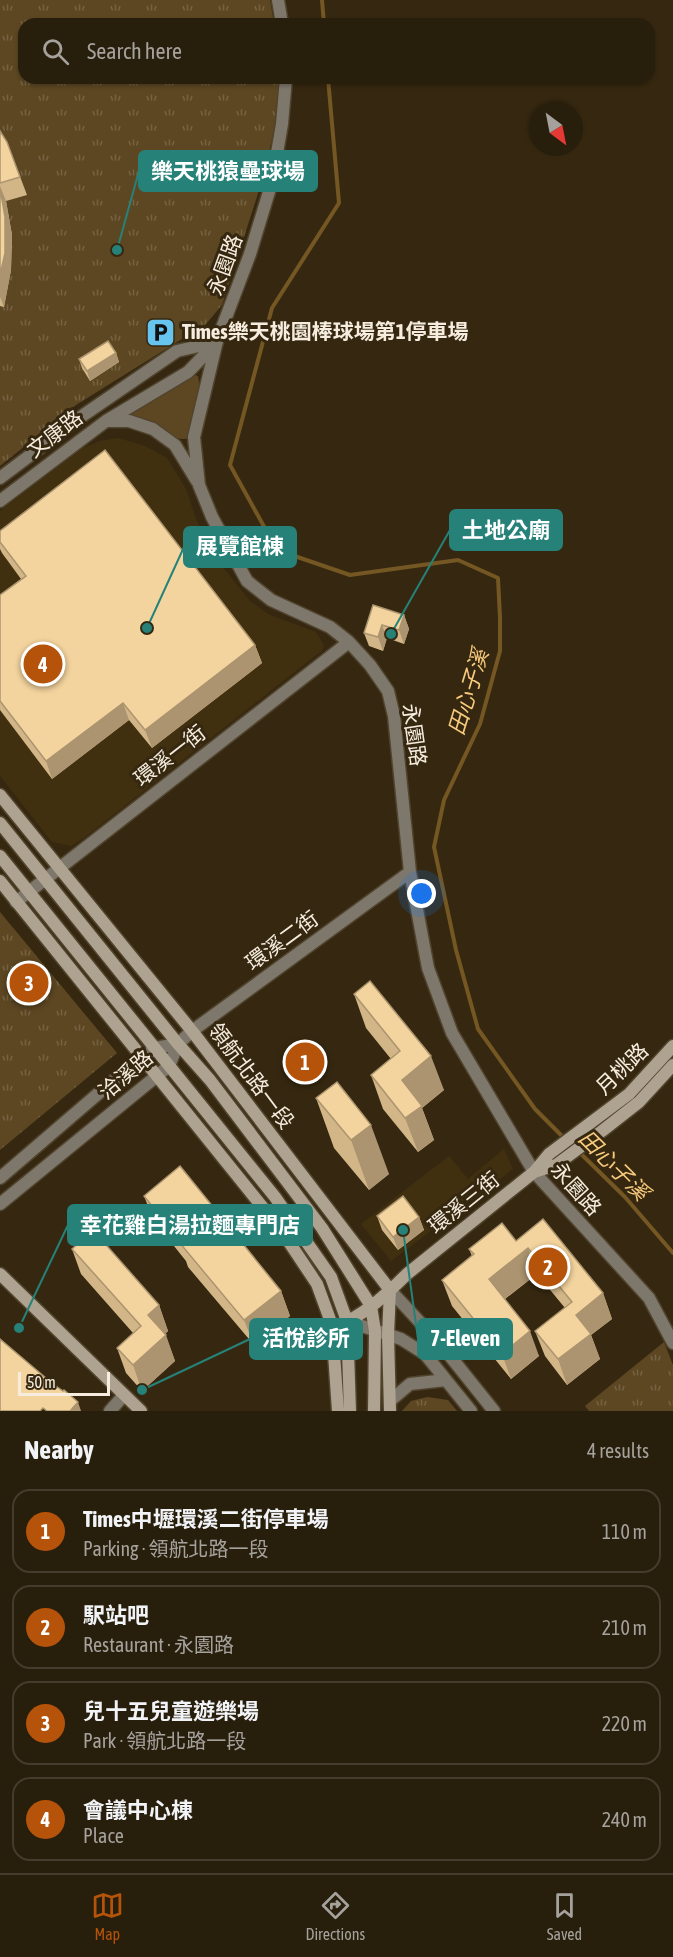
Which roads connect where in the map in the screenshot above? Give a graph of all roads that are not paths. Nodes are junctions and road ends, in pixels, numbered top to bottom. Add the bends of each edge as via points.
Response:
1 (278, 0) edge
2 (281, 18) edge
3 (285, 84) edge
4 (217, 341) junction
5 (85, 414) junction
6 (105, 421) junction
7 (0, 478) edge
8 (199, 485) junction
9 (0, 501) edge
10 (349, 642) junction
11 (0, 795) edge
12 (0, 823) edge
13 (0, 856) edge
14 (59, 868) junction
15 (410, 872) junction
16 (44, 879) junction
17 (0, 881) edge
18 (28, 891) junction
19 (16, 902) junction
20 (192, 1031) junction
21 (178, 1044) junction
22 (673, 1046) edge
23 (155, 1048) junction
24 (142, 1059) junction
25 (673, 1065) edge
26 (169, 1066) junction
27 (156, 1076) junction
28 (534, 1172) junction
29 (0, 1178) edge
30 (0, 1204) edge
31 (0, 1274) edge
32 (390, 1290) junction
33 (371, 1306) junction
34 (347, 1321) junction
35 (332, 1325) junction
36 (375, 1331) junction
37 (388, 1335) junction
38 (673, 1343) edge
39 (446, 1380) junction
40 (124, 1395) junction
41 (390, 1406) edge
42 (110, 1411) edge
43 (141, 1411) edge
44 (338, 1411) edge
45 (350, 1411) edge
46 (374, 1411) edge
47 (471, 1411) edge
48 (494, 1411) edge

1 - 2 street
3 - 4 street, 永園路 via 272,182
4 - 5 street, 文康路 via 177,351
4 - 6 street, 文康路 via 188,372
4 - 8 street, 永園路 via 194,437
5 - 6 street, 文康路
5 - 7 street, 文康路
6 - 8 street, 文康路 via 129,421 153,429 175,445
6 - 9 street, 文康路
8 - 10 street, 永園路 via 212,518 247,581 271,600 330,627
10 - 14 street, 環溪一街
10 - 15 street, 永園路 via 388,691
11 - 14 street, 領航北路一段
12 - 16 street, 領航北路一段
13 - 18 street
14 - 16 street, 環溪一街
14 - 20 street, 領航北路一段
15 - 20 street, 環溪二街
15 - 28 street, 永園路 via 428,968 452,1033
16 - 18 street, 環溪一街
16 - 21 street, 領航北路一段
17 - 19 street
18 - 19 street, 環溪一街
18 - 23 street
19 - 24 street
20 - 21 street, 環溪二街
20 - 32 street, 領航北路一段
21 - 23 street, 洽溪路
21 - 26 street, 洽溪路
21 - 33 street, 領航北路一段 via 210,1080 322,1228
22 - 28 street, 月桃路 via 629,1094 549,1154
23 - 24 street, 洽溪路
23 - 26 street
24 - 27 street
24 - 29 street, 洽溪路
25 - 28 street, 月桃路 via 639,1102 602,1131 556,1166
26 - 27 street, 洽溪路
26 - 34 street via 275,1197 331,1277
27 - 30 street, 洽溪路
27 - 35 street via 281,1230 317,1284
28 - 32 street, 環溪三街
28 - 38 street, 永園路 via 649,1298
31 - 40 street
32 - 33 street, 環溪三街
32 - 37 street
32 - 48 street
33 - 34 street, 環溪三街
33 - 36 street, 領航北路一段
34 - 35 street, 環溪三街
34 - 36 street
34 - 45 street
35 - 44 street
36 - 37 street
36 - 46 street, 領航北路一段
37 - 39 street via 425,1354
37 - 41 street
39 - 41 street via 410,1384
39 - 47 street
40 - 42 street
40 - 43 street

